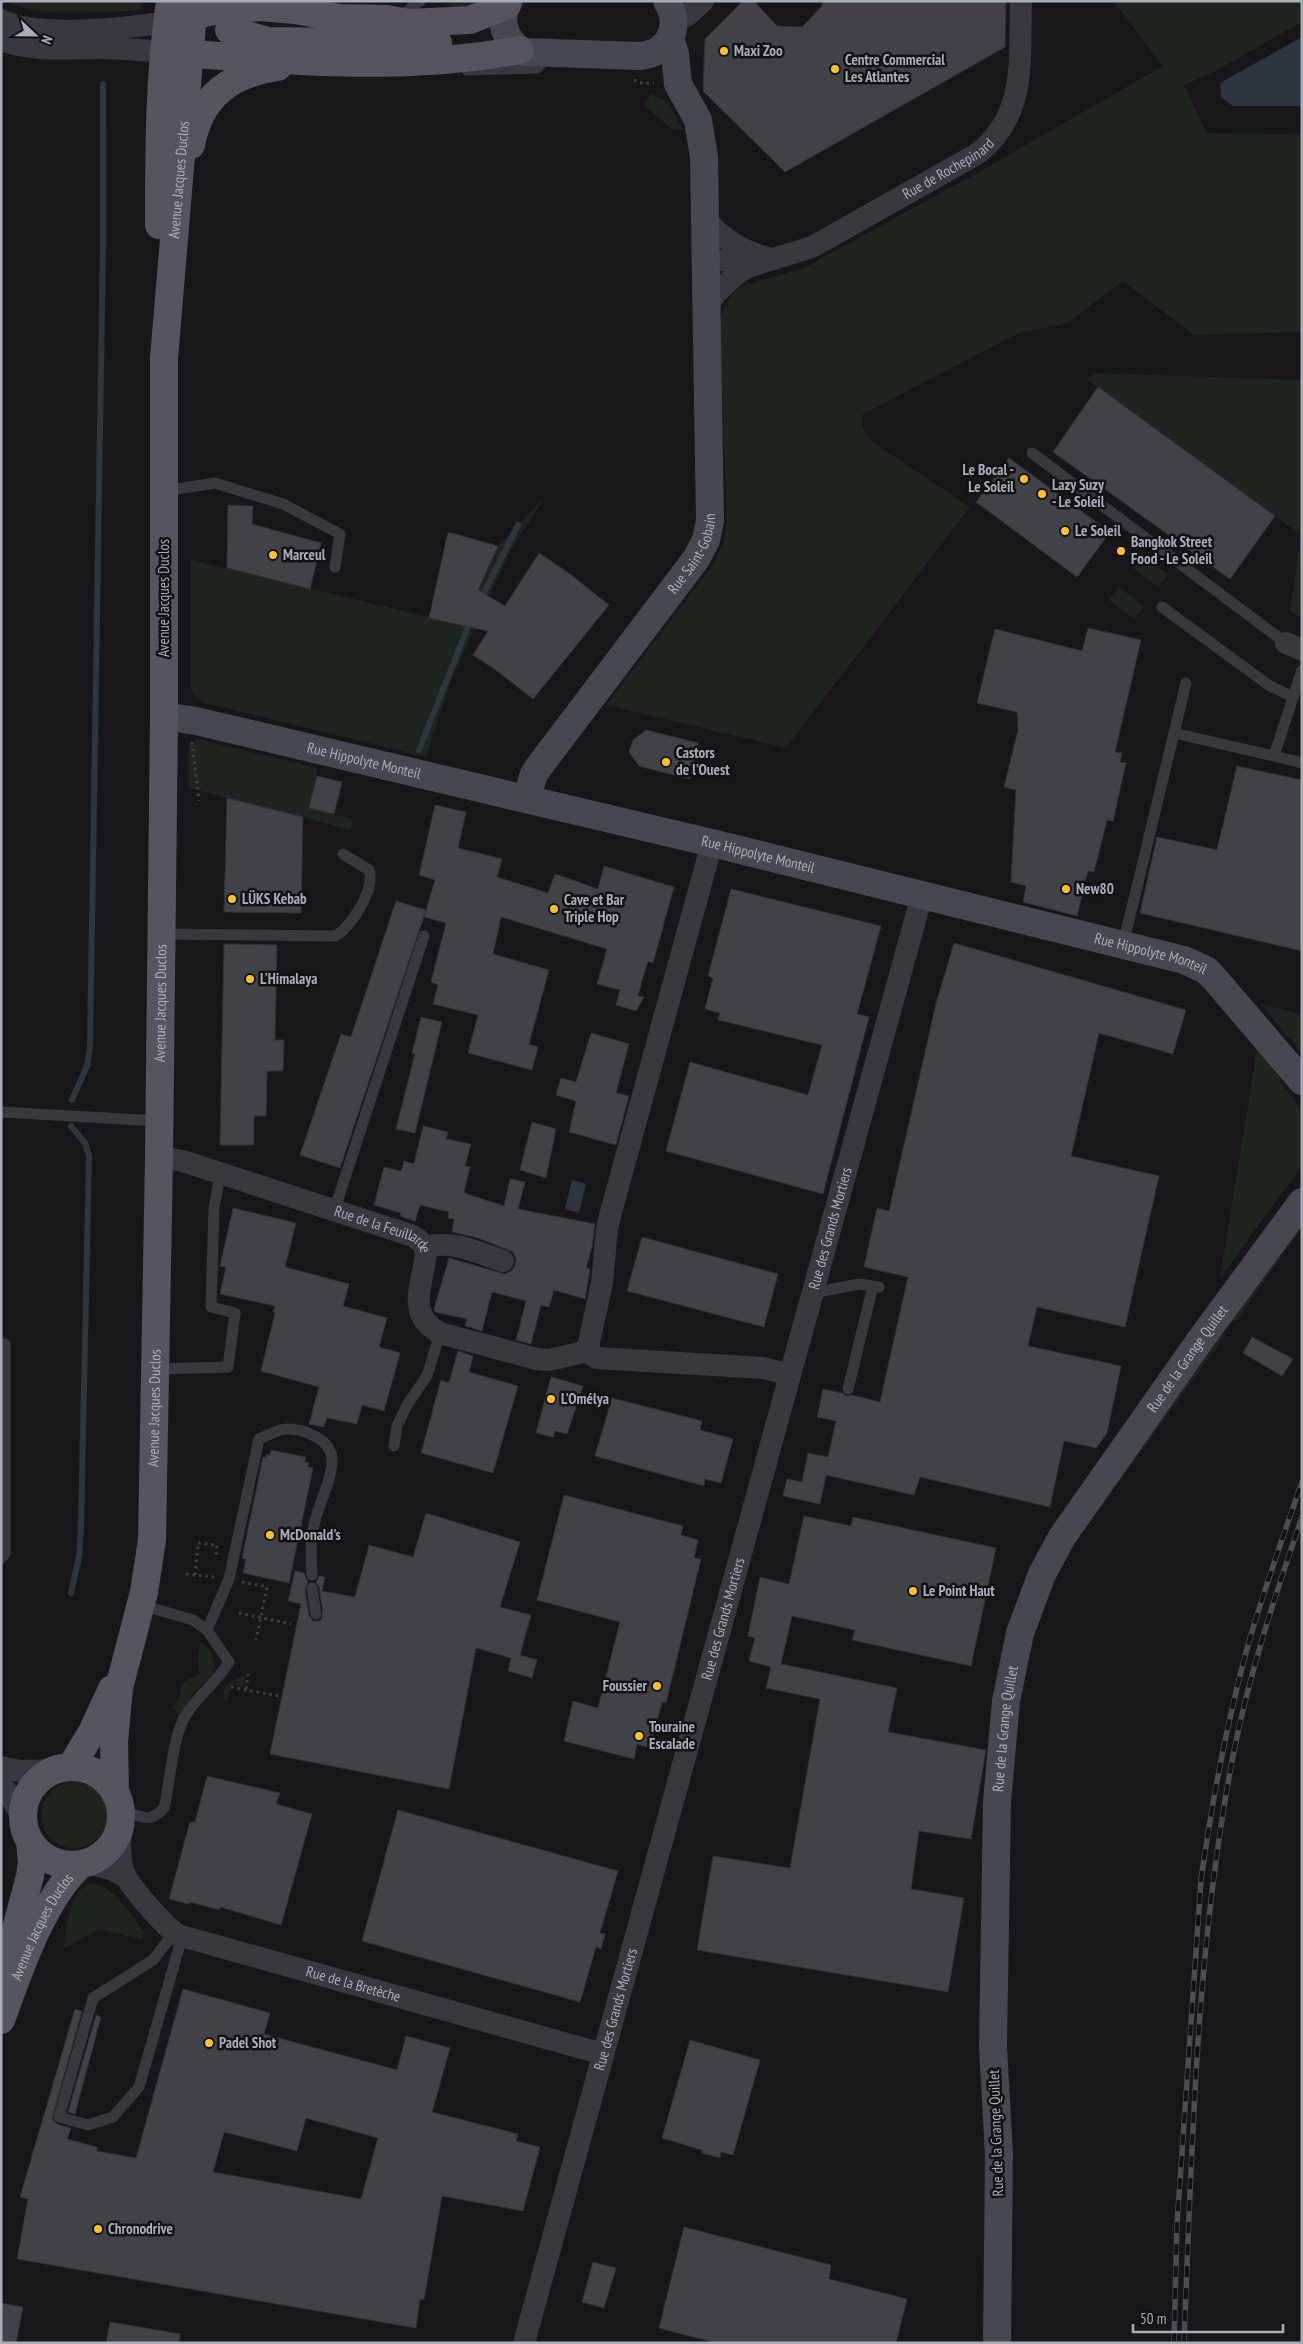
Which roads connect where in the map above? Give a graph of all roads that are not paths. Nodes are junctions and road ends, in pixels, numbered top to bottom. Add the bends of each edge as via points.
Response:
1 (420, 1) edge
2 (703, 1) edge
3 (1021, 1) edge
4 (508, 3) edge
5 (287, 6) edge
6 (181, 10) edge
7 (387, 19) junction
8 (1, 20) edge
9 (670, 20) edge
10 (229, 30) dead end
11 (1, 40) edge
12 (515, 46) junction
13 (176, 53) junction
14 (550, 55) junction
15 (640, 56) junction
16 (314, 62) junction
17 (386, 63) junction
18 (678, 84) junction
19 (705, 218) junction
20 (173, 257) junction
21 (773, 259) junction
22 (705, 261) junction
23 (706, 316) junction
24 (164, 358) junction
25 (1032, 453) dead end
26 (164, 491) junction
27 (335, 567) dead end
28 (1162, 607) dead end
29 (1294, 646) edge
30 (1302, 670) edge
31 (1186, 683) dead end
32 (1293, 697) junction
33 (164, 716) junction
34 (1174, 734) junction
35 (1274, 756) junction
36 (1302, 763) edge
37 (526, 799) junction
38 (712, 843) junction
39 (343, 854) dead end
40 (922, 895) junction
41 (162, 934) junction
42 (424, 936) dead end
43 (1123, 945) junction
44 (1302, 1081) edge
45 (1, 1112) edge
46 (160, 1121) junction
47 (160, 1157) junction
48 (220, 1174) junction
49 (1302, 1202) edge
50 (334, 1211) junction
51 (425, 1247) junction
52 (503, 1261) dead end
53 (813, 1293) junction
54 (440, 1333) junction
55 (5, 1344) dead end
56 (588, 1351) junction
57 (156, 1368) junction
58 (790, 1376) junction
59 (848, 1389) dead end
60 (394, 1446) dead end
61 (1, 1558) edge
62 (312, 1575) dead end
63 (312, 1588) dead end
64 (141, 1605) junction
65 (316, 1614) dead end
66 (208, 1630) junction
67 (130, 1645) junction
68 (1, 1767) edge
69 (64, 1769) junction
70 (1, 1783) edge
71 (119, 1808) junction
72 (27, 1830) junction
73 (84, 1864) junction
74 (126, 1877) junction
75 (178, 1935) junction
76 (1, 1984) edge
77 (1, 2020) edge
78 (604, 2054) junction
79 (524, 2343) edge
80 (997, 2343) edge

1 - 7 lane via 406,12
2 - 9 street via 688,15
3 - 21 street, Rue de Rochepinard via 1017,95 1008,119 992,141 977,154 812,247
4 - 7 main road via 470,20 409,23
4 - 12 street via 503,21
5 - 6 main road
5 - 7 main road via 339,18
6 - 8 street via 140,26 71,30 25,29
6 - 13 main road, Avenue Jacques Duclos
9 - 15 street via 656,51
9 - 18 street
10 - 12 main road via 253,38 289,42
11 - 13 street via 43,48 123,48
12 - 14 street via 530,54
12 - 17 main road via 466,58
13 - 16 main road
13 - 20 main road, Avenue Jacques Duclos
13 - 24 main road, Avenue Jacques Duclos via 160,99 158,266
14 - 15 street
14 - 17 lane via 537,68 445,69
15 - 18 street
16 - 17 main road
16 - 20 main road via 264,69 241,77 226,85 208,102 194,130
18 - 19 street via 698,120 702,138
19 - 21 street via 740,249
19 - 22 street
20 - 24 main road, Avenue Jacques Duclos
21 - 22 street, Rue de Rochepinard
21 - 23 street, Rue de Rochepinard via 751,266 726,282 710,302
22 - 23 street, Rue Saint-Gobain
23 - 37 street, Rue Saint-Gobain via 710,521 706,540 696,559 541,764 528,787
24 - 26 main road, Avenue Jacques Duclos
25 - 29 lane
26 - 27 lane via 215,483 283,504 340,534
26 - 33 main road, Avenue Jacques Duclos
28 - 32 lane via 1270,686
30 - 32 lane
31 - 34 lane
32 - 35 lane
33 - 37 street, Rue Hippolyte Monteil
33 - 41 main road, Avenue Jacques Duclos
34 - 35 lane
34 - 43 lane
35 - 36 lane
37 - 38 street, Rue Hippolyte Monteil
38 - 40 street, Rue Hippolyte Monteil
38 - 56 street via 611,1212 602,1283
39 - 41 lane via 370,870 371,884 350,925 335,936
40 - 43 street, Rue Hippolyte Monteil
40 - 53 street, Rue des Grands Mortiers
41 - 46 main road, Avenue Jacques Duclos
42 - 50 lane
43 - 44 street, Rue Hippolyte Monteil via 1184,960 1206,970
45 - 46 lane
46 - 47 main road, Avenue Jacques Duclos
47 - 48 street, Rue de la Feuillarde
47 - 57 main road, Avenue Jacques Duclos
48 - 50 street, Rue de la Feuillarde
48 - 57 lane via 214,1208 212,1307 235,1313 228,1367
49 - 80 street, Rue de la Grange Quillet via 1201,1339 1062,1538 1042,1574 1020,1633 1006,1701 997,1802 993,2047 999,2154
50 - 51 street, Rue de la Feuillarde via 401,1231
51 - 52 street via 437,1243 454,1245
51 - 54 street, Rue de la Feuillarde via 420,1312 423,1321
53 - 58 street, Rue des Grands Mortiers
53 - 59 lane via 859,1284 876,1287
54 - 56 street, Rue de la Feuillarde via 537,1359 549,1360
54 - 60 lane via 427,1376 397,1426
55 - 61 lane via 5,1554
56 - 58 street via 604,1359 764,1368
57 - 64 main road, Avenue Jacques Duclos via 152,1540
58 - 78 street, Rue des Grands Mortiers
62 - 66 lane via 313,1526 332,1457 324,1442 309,1433 286,1428 259,1439 229,1579
63 - 65 lane
64 - 66 lane via 193,1620
64 - 67 main road, Avenue Jacques Duclos
66 - 71 lane via 229,1662 222,1675 196,1701 183,1720 164,1808 157,1816 146,1819
67 - 69 main road, Avenue Jacques Duclos via 96,1725
67 - 71 main road, Avenue Jacques Duclos via 119,1688 114,1750
68 - 69 street via 19,1772
69 - 71 main road via 84,1769 97,1774 107,1782
69 - 72 main road via 42,1778 26,1798
70 - 72 street
71 - 73 main road via 117,1836 110,1848
71 - 74 street via 121,1860
72 - 73 main road via 46,1858 57,1863
72 - 76 main road, Avenue Jacques Duclos via 32,1862 30,1876
73 - 74 street via 113,1870
73 - 77 main road, Avenue Jacques Duclos via 68,1876 60,1888 39,1928
74 - 75 street
75 - 75 lane via 153,1960 93,1998 60,2117 88,2124 113,2117 139,2087
75 - 78 street, Rue de la Bretèche
78 - 79 street, Rue des Grands Mortiers

